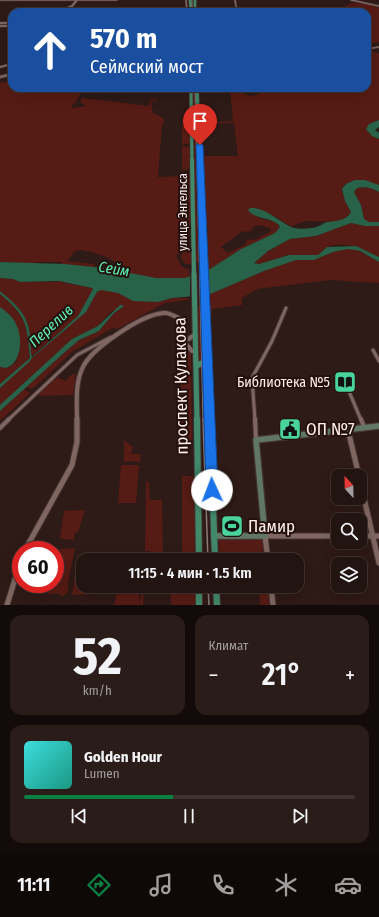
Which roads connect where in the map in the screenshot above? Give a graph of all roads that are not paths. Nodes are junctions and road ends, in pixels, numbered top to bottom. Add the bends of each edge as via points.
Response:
1 (0, 0) edge
2 (76, 0) edge
3 (117, 0) edge
4 (351, 0) edge
5 (190, 2) edge
6 (195, 2) edge
7 (379, 6) edge
8 (192, 92) edge
9 (197, 92) edge
10 (193, 185) junction
11 (201, 185) junction
12 (205, 306) joint
13 (194, 307) joint
14 (286, 308) dead end
15 (116, 335) junction
16 (194, 335) junction
17 (181, 338) junction
18 (373, 350) dead end
19 (193, 351) junction
20 (379, 361) edge
21 (196, 367) junction
22 (207, 367) junction
23 (348, 389) dead end
24 (379, 426) edge
25 (0, 428) edge
26 (365, 428) junction
27 (348, 430) junction
28 (256, 440) junction
29 (357, 469) edge
30 (365, 505) edge
31 (214, 536) junction
32 (265, 536) junction
33 (331, 536) edge
34 (367, 536) edge
35 (372, 536) junction
36 (379, 536) edge
37 (30, 541) edge
38 (199, 553) edge
39 (215, 553) edge
40 (267, 553) edge
41 (379, 563) edge
42 (12, 589) edge
43 (199, 593) edge
44 (216, 593) edge
45 (271, 593) edge
46 (7, 605) edge
47 (199, 605) edge
48 (217, 605) edge
49 (272, 605) edge

1 - 2 street
2 - 3 street
4 - 7 street
5 - 6 main road
8 - 10 main road, улица Энгельса
9 - 11 main road, улица Энгельса
10 - 11 main road
10 - 13 main road, улица Энгельса
11 - 12 main road, улица Энгельса
12 - 22 main road, проспект Кулакова
13 - 16 main road, проспект Кулакова
14 - 28 street via 252,378
15 - 17 street via 158,314 168,313 180,319
15 - 25 street via 77,355
15 - 37 street via 96,350 82,367 78,383 76,454 60,490
16 - 17 street via 189,340
16 - 19 main road, проспект Кулакова
17 - 19 street
18 - 20 street
19 - 21 main road, проспект Кулакова
21 - 22 main road via 201,363
21 - 38 main road, проспект Кулакова
22 - 31 main road, проспект Кулакова
23 - 26 street
24 - 26 main road
26 - 27 main road
27 - 28 main road
27 - 29 street
28 - 32 main road
30 - 35 street
31 - 32 main road
31 - 39 main road, проспект Кулакова
32 - 33 street
32 - 40 street
34 - 35 street
35 - 36 street
35 - 41 street
42 - 46 street
43 - 47 main road
44 - 48 main road
45 - 49 street

